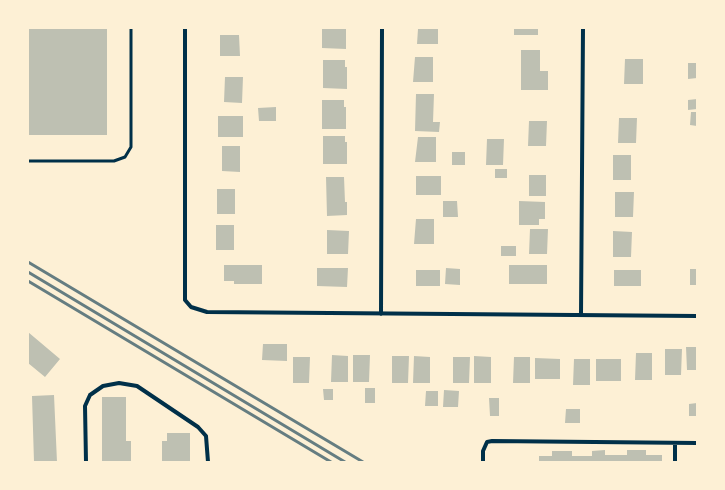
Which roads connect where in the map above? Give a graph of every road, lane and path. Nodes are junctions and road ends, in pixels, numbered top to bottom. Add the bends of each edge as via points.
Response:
1 (131, 28) edge
2 (185, 28) edge
3 (382, 28) edge
4 (583, 28) edge
5 (28, 161) edge
6 (381, 314) junction
7 (581, 315) junction
8 (697, 316) edge
9 (675, 443) junction
10 (697, 443) edge
11 (86, 462) edge
12 (208, 462) edge
13 (483, 462) edge
14 (675, 462) edge

1 - 5 lane via 131,147 125,157 114,161
2 - 6 street via 185,300 190,307 207,312
3 - 6 street
4 - 7 street
6 - 7 street
7 - 8 street
9 - 10 street
9 - 13 street via 492,441 484,446
9 - 14 street
11 - 12 street via 85,406 90,395 103,386 119,383 137,386 198,427 206,436

